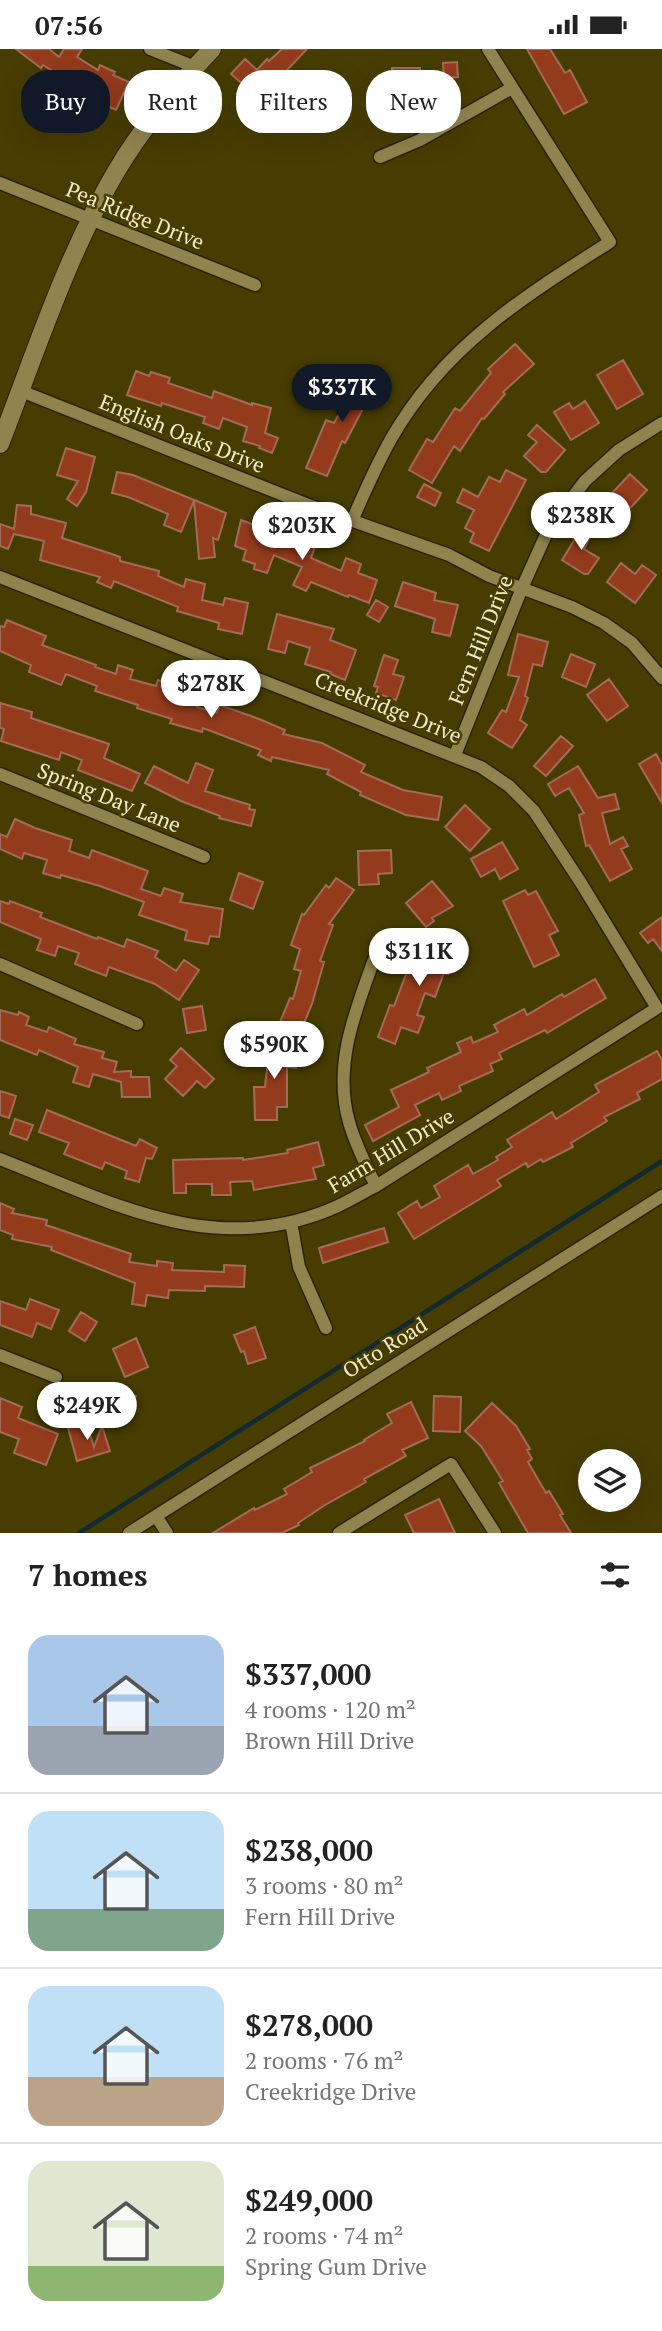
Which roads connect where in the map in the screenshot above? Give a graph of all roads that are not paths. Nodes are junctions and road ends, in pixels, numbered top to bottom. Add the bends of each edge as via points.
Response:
1 (150, 49) edge
2 (212, 49) edge
3 (488, 49) edge
4 (195, 67) junction
5 (512, 88) junction
6 (380, 157) dead end
7 (0, 183) edge
8 (90, 219) junction
9 (255, 285) dead end
10 (21, 391) junction
11 (662, 423) edge
12 (0, 445) edge
13 (352, 521) junction
14 (0, 576) edge
15 (522, 588) junction
16 (662, 678) edge
17 (456, 755) junction
18 (0, 774) edge
19 (204, 857) dead end
20 (380, 940) dead end
21 (0, 964) edge
22 (657, 1008) joint
23 (137, 1024) dead end
24 (0, 1159) edge
25 (376, 1186) junction
26 (662, 1196) edge
27 (290, 1222) junction
28 (326, 1328) dead end
29 (0, 1355) edge
30 (56, 1377) dead end
31 (156, 1516) junction
32 (129, 1533) edge
33 (167, 1533) edge
34 (339, 1533) edge
35 (495, 1533) edge

1 - 4 street
2 - 4 street
3 - 5 street
4 - 8 street via 139,136
5 - 6 street
5 - 13 street via 610,243 502,313 447,365 392,437
7 - 8 street, Pea Ridge Drive
8 - 9 street, Pea Ridge Drive
8 - 10 street
10 - 12 street
10 - 13 street, English Oaks Drive
11 - 15 street, Fern Hill Drive via 619,450 565,504
13 - 15 street, English Oaks Drive via 450,555
14 - 17 street, Creekridge Drive
15 - 16 street, English Oaks Drive via 604,623 632,643
15 - 17 street, Fern Hill Drive
17 - 22 street, Creekridge Drive via 509,786 534,811
18 - 19 street, Spring Day Lane
20 - 25 street via 347,1041 344,1066 348,1119
21 - 23 street
22 - 25 street, Farm Hill Drive
24 - 27 street, Farm Hill Drive via 94,1197 185,1225 213,1229
25 - 27 street, Farm Hill Drive via 338,1206
26 - 31 street, Otto Road
27 - 28 street via 299,1268
29 - 30 street
31 - 32 street, Otto Road
31 - 33 street
34 - 35 street via 451,1464

